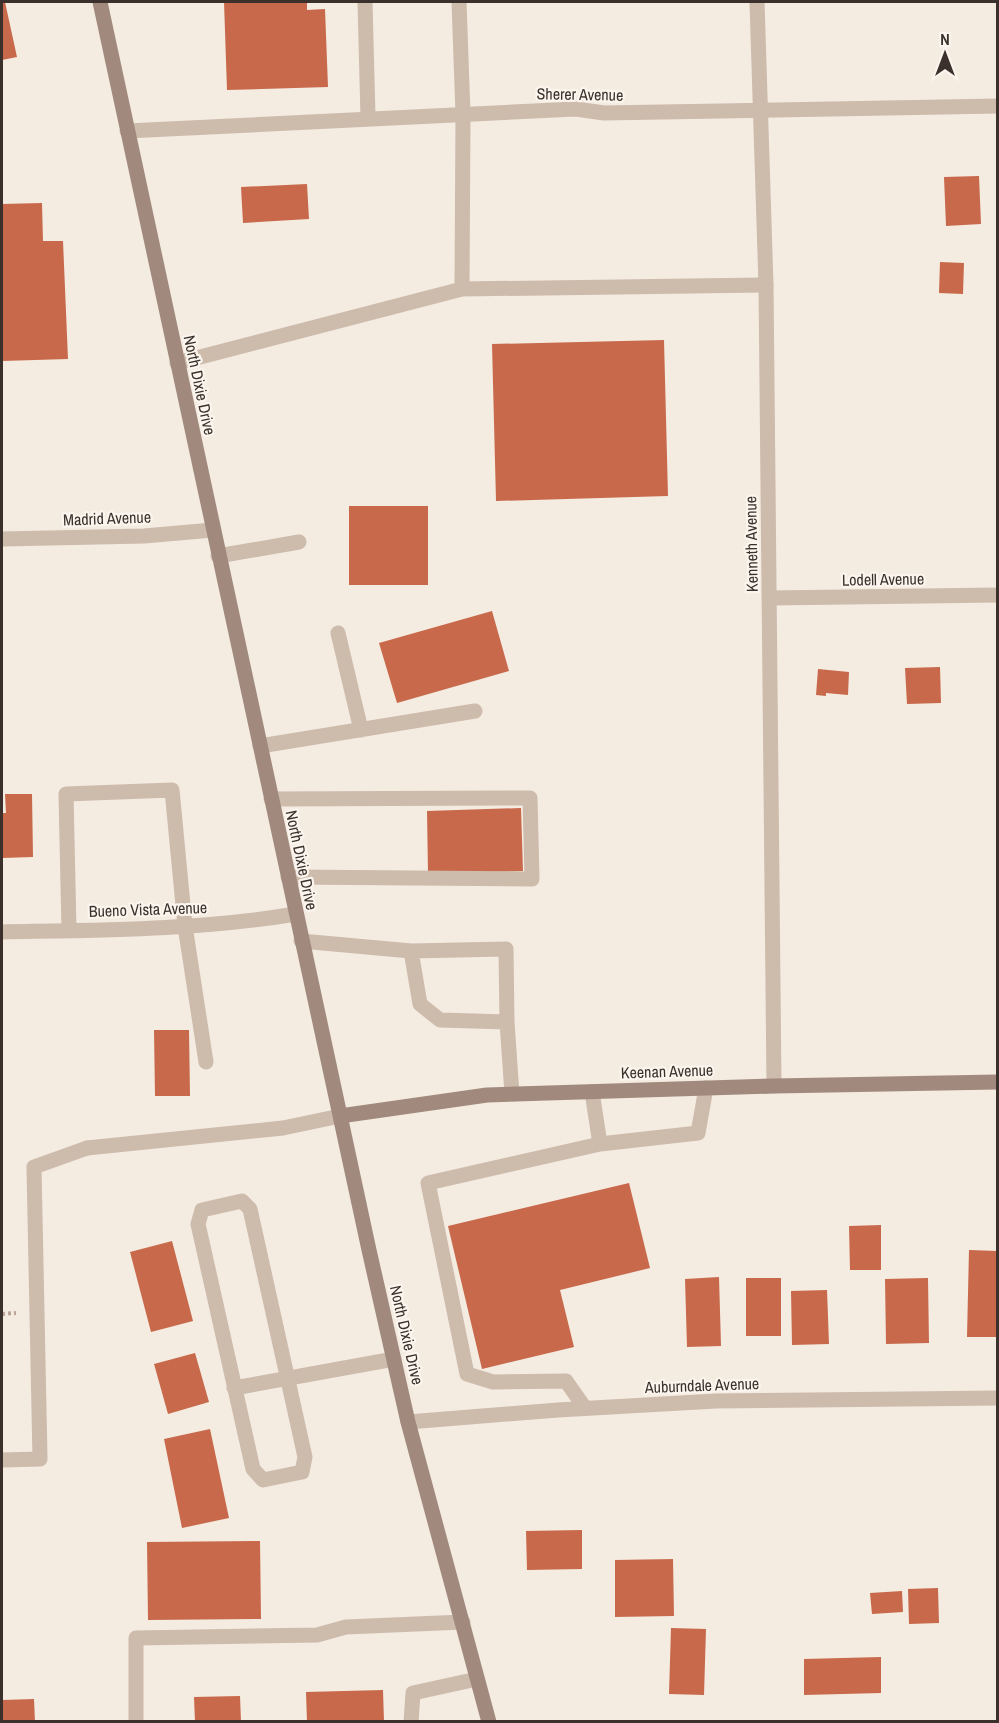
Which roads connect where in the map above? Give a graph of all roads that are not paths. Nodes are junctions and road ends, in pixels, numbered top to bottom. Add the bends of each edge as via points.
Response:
1 (100, 2) edge
2 (365, 2) edge
3 (459, 2) edge
4 (757, 2) edge
5 (998, 106) edge
6 (762, 111) junction
7 (463, 114) junction
8 (368, 118) junction
9 (127, 131) junction
10 (766, 285) junction
11 (462, 289) junction
12 (177, 363) junction
13 (213, 530) junction
14 (2, 539) edge
15 (299, 542) dead end
16 (218, 556) junction
17 (998, 595) edge
18 (770, 598) junction
19 (338, 633) dead end
20 (475, 711) dead end
21 (361, 730) junction
22 (260, 746) junction
23 (271, 799) junction
24 (288, 877) junction
25 (296, 914) junction
26 (185, 926) junction
27 (69, 930) junction
28 (2, 932) edge
29 (302, 941) junction
30 (411, 951) junction
31 (507, 1022) junction
32 (206, 1062) dead end
33 (998, 1082) edge
34 (774, 1086) junction
35 (706, 1088) junction
36 (592, 1092) junction
37 (512, 1094) junction
38 (340, 1116) junction
39 (600, 1144) junction
40 (394, 1359) junction
41 (286, 1377) junction
42 (234, 1388) junction
43 (998, 1398) edge
44 (585, 1408) junction
45 (408, 1422) junction
46 (2, 1460) edge
47 (463, 1622) junction
48 (477, 1679) junction
49 (136, 1722) edge
50 (411, 1722) edge
51 (489, 1722) edge

1 - 9 main road, North Dixie Drive
2 - 8 street
3 - 7 street
4 - 6 street, Kenneth Avenue
5 - 6 street, Sherer Avenue
6 - 7 street, Sherer Avenue via 604,113 576,109
6 - 10 street, Kenneth Avenue
7 - 8 street, Sherer Avenue
7 - 11 street
8 - 9 street, Sherer Avenue
9 - 12 main road, North Dixie Drive
10 - 11 street
10 - 18 street, Kenneth Avenue
11 - 12 street
12 - 13 main road, North Dixie Drive
13 - 14 street, Madrid Avenue via 144,536
13 - 16 main road, North Dixie Drive
15 - 16 street
16 - 22 main road, North Dixie Drive
17 - 18 street, Lodell Avenue
18 - 34 street, Kenneth Avenue
19 - 21 street
20 - 21 street
21 - 22 street
22 - 23 main road, North Dixie Drive
23 - 24 main road, North Dixie Drive
23 - 24 street via 530,798 532,879
24 - 25 main road, North Dixie Drive
25 - 26 street, Bueno Vista Avenue
25 - 29 main road, North Dixie Drive
26 - 27 street, Bueno Vista Avenue
26 - 27 street via 172,790 66,794
26 - 32 street
27 - 28 street, Bueno Vista Avenue
29 - 30 street
29 - 38 main road, North Dixie Drive
30 - 31 street via 420,1004 440,1020
30 - 31 street via 506,949
31 - 37 street
33 - 34 main road, Keenan Avenue
34 - 35 main road, Keenan Avenue
35 - 36 main road, Keenan Avenue
35 - 39 street via 698,1132
36 - 37 main road, Keenan Avenue
36 - 39 street
37 - 38 main road, Keenan Avenue via 452,1098
38 - 40 main road, North Dixie Drive
38 - 46 street via 283,1128 87,1148 34,1167 40,1459
39 - 44 street via 428,1183 467,1374 493,1382 566,1381
40 - 41 street
40 - 45 main road, North Dixie Drive
41 - 42 street
41 - 42 street via 305,1457 302,1472 263,1480 253,1469
41 - 42 street via 250,1209 242,1201 202,1210 198,1224
43 - 44 street, Auburndale Avenue via 716,1401
44 - 45 street, Auburndale Avenue
45 - 47 main road, North Dixie Drive
47 - 48 main road, North Dixie Drive
47 - 49 street via 346,1627 317,1635 136,1638
48 - 50 street via 413,1693
48 - 51 main road, North Dixie Drive

